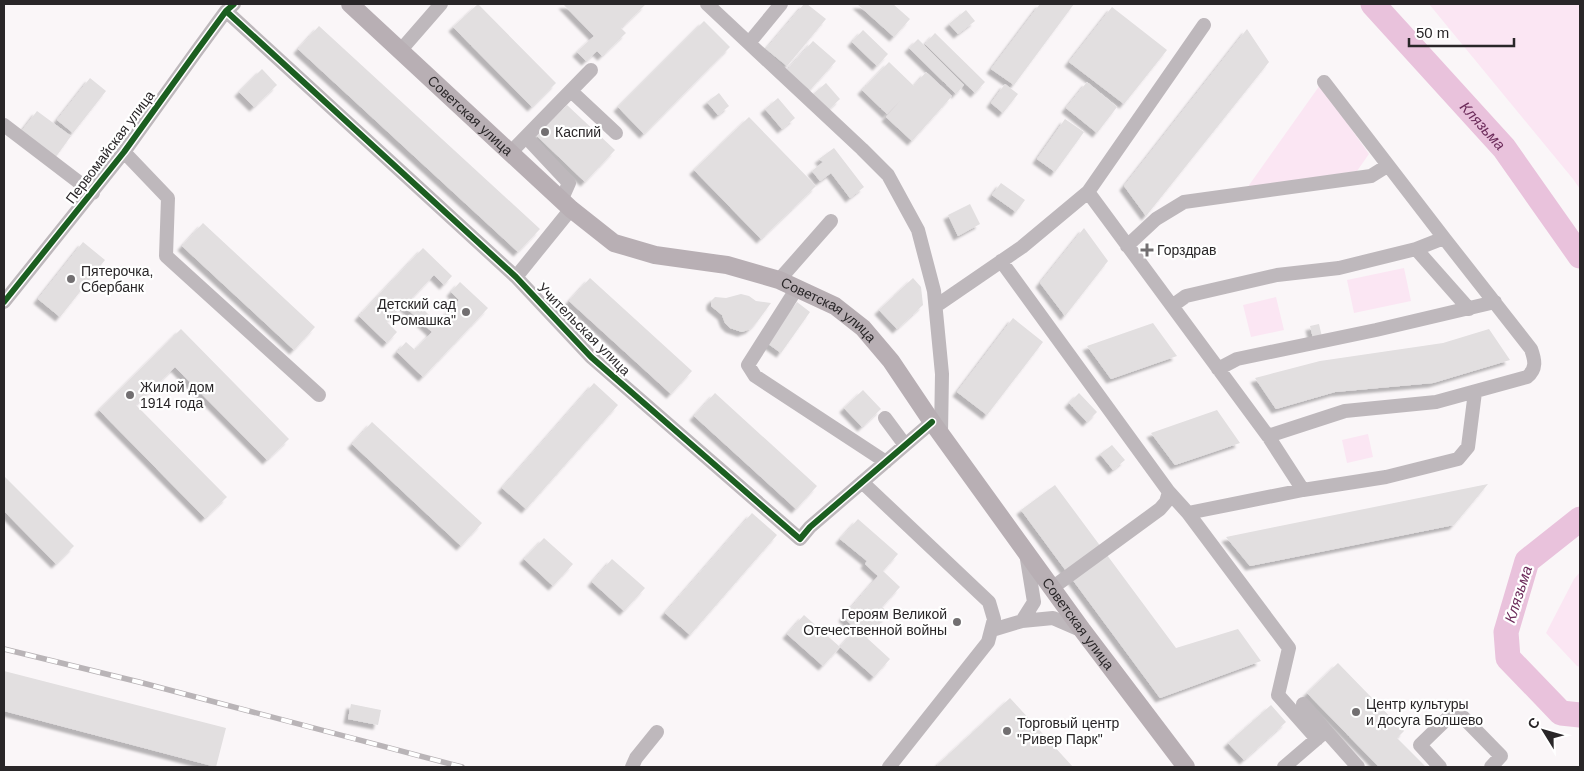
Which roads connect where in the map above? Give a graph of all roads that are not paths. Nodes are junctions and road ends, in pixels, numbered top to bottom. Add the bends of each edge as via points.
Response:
1 (350, 4) edge
2 (441, 4) edge
3 (707, 4) edge
4 (781, 4) edge
5 (230, 8) edge
6 (1204, 25) dead end
7 (749, 43) junction
8 (400, 51) junction
9 (591, 70) dead end
10 (1324, 82) dead end
11 (571, 91) junction
12 (4, 125) edge
13 (616, 133) dead end
14 (526, 137) junction
15 (124, 152) junction
16 (510, 153) junction
17 (1387, 166) junction
18 (1088, 192) junction
19 (93, 193) junction
20 (566, 205) junction
21 (831, 221) dead end
22 (1444, 238) junction
23 (1127, 246) junction
24 (1416, 249) junction
25 (1001, 261) junction
26 (516, 277) junction
27 (779, 280) junction
28 (797, 288) junction
29 (4, 302) edge
30 (1495, 302) junction
31 (936, 306) junction
32 (1172, 306) junction
33 (1469, 309) junction
34 (1218, 369) junction
35 (1475, 392) junction
36 (319, 395) dead end
37 (885, 418) dead end
38 (937, 428) junction
39 (1268, 436) junction
40 (905, 445) junction
41 (886, 462) junction
42 (862, 482) junction
43 (1303, 490) junction
44 (1169, 492) junction
45 (1188, 513) junction
46 (1026, 551) junction
47 (1052, 588) junction
48 (1022, 621) junction
49 (992, 630) junction
50 (1083, 631) junction
51 (1302, 704) dead end
52 (657, 732) dead end
53 (1322, 735) junction
54 (632, 767) edge
55 (889, 767) edge
56 (1186, 767) edge
57 (1284, 767) edge
58 (1358, 767) edge
59 (1440, 767) edge
60 (1491, 767) edge

1 - 8 main road, Советская улица
2 - 8 street
3 - 7 street
4 - 7 street
5 - 15 street, Первомайская улица
5 - 26 street, Учительская улица
6 - 18 street
7 - 31 street via 888,175 918,230
8 - 16 main road, Советская улица
9 - 11 street
10 - 17 street
11 - 13 street
11 - 14 street
12 - 19 street
14 - 16 street
14 - 20 street via 568,183
15 - 19 street, Первомайская улица
15 - 36 street via 168,198 166,256
16 - 20 main road, Советская улица
17 - 22 street
17 - 23 street via 1371,176 1184,202 1156,219
18 - 23 street
18 - 25 street
19 - 29 street, Первомайская улица
20 - 26 street
20 - 27 main road, Советская улица via 614,242 655,255 727,265
21 - 27 street
22 - 24 street
22 - 30 street
23 - 32 street
24 - 32 street via 1338,268 1277,275 1186,296
24 - 33 street
25 - 31 street
25 - 44 street
26 - 42 street, Учительская улица via 591,357 800,538
27 - 28 main road, Советская улица
28 - 38 main road, Советская улица via 835,306 863,328 891,361
28 - 41 street via 748,365 755,376
30 - 33 street
30 - 35 street via 1531,349 1535,365 1527,377
31 - 38 street via 942,374
32 - 34 street
33 - 34 street via 1236,359
34 - 39 street
35 - 39 street via 1436,402 1345,411
35 - 43 street via 1468,447 1458,459 1386,477
37 - 40 street
38 - 40 street, Учительская улица
38 - 46 main road, Советская улица
39 - 43 street
40 - 41 street, Учительская улица
41 - 42 street, Учительская улица
42 - 49 street via 989,602 994,619
43 - 45 street
44 - 45 street
44 - 47 street via 1160,509
45 - 53 street via 1289,648 1278,695
46 - 47 main road, Советская улица
46 - 48 street via 1034,602
47 - 50 main road, Советская улица
48 - 49 street
48 - 50 street via 1053,618
49 - 55 street via 988,642
50 - 56 main road, Советская улица
51 - 53 street
52 - 54 street
53 - 57 street
53 - 58 street
59 - 60 street via 1420,746 1456,710 1501,756

